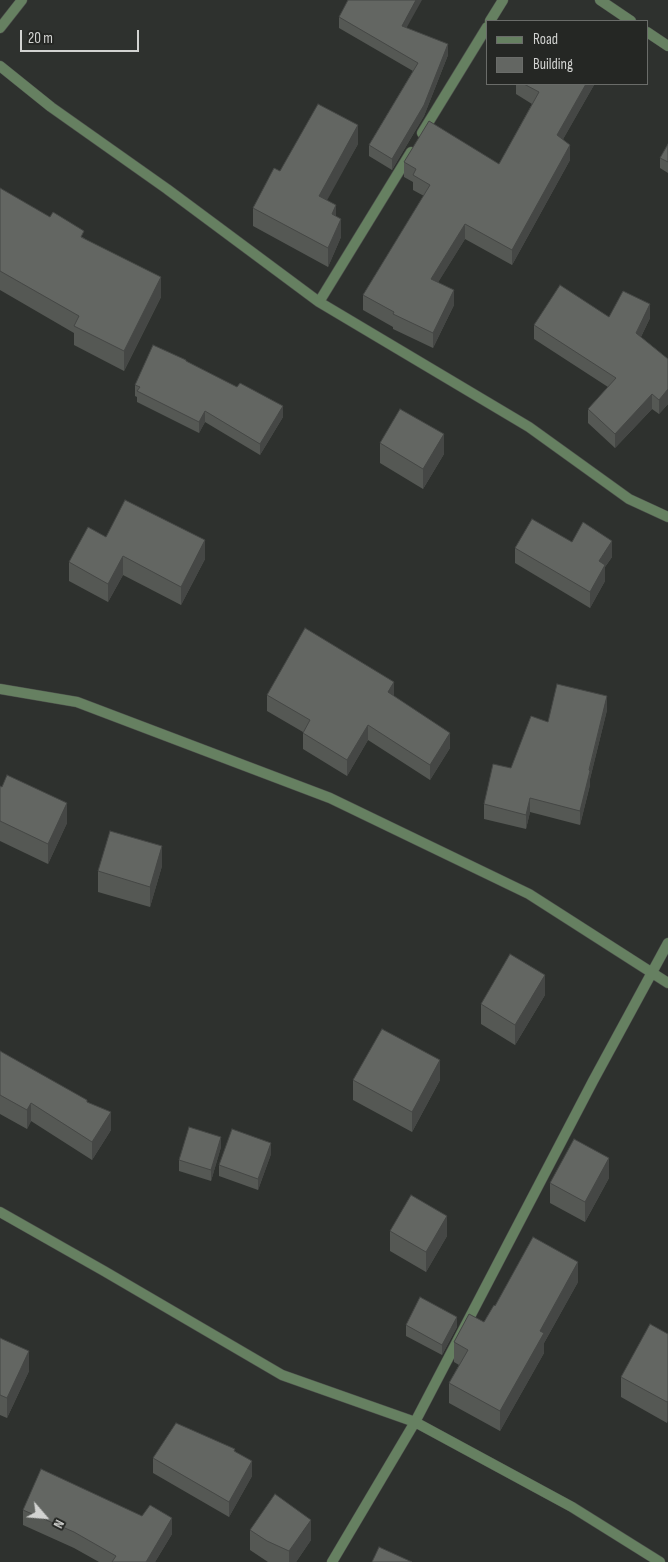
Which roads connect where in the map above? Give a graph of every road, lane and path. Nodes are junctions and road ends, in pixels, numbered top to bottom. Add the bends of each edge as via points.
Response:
1 (22, 0) edge
2 (503, 0) edge
3 (600, 0) edge
4 (491, 20) edge
5 (630, 20) edge
6 (0, 28) edge
7 (486, 29) edge
8 (648, 33) edge
9 (668, 46) edge
10 (0, 66) edge
11 (319, 302) junction
12 (668, 517) edge
13 (0, 689) edge
14 (668, 943) edge
15 (651, 973) junction
16 (668, 983) edge
17 (0, 1212) edge
18 (416, 1422) junction
19 (332, 1562) edge
20 (660, 1562) edge

1 - 6 street
2 - 4 street
3 - 5 street
7 - 11 street
8 - 9 street
10 - 11 street via 50,107
11 - 12 street via 529,427 629,499
13 - 15 street via 77,702 330,798 529,894
14 - 15 street
15 - 16 street
15 - 18 street
17 - 18 street via 282,1375
18 - 19 street
18 - 20 street via 572,1507

